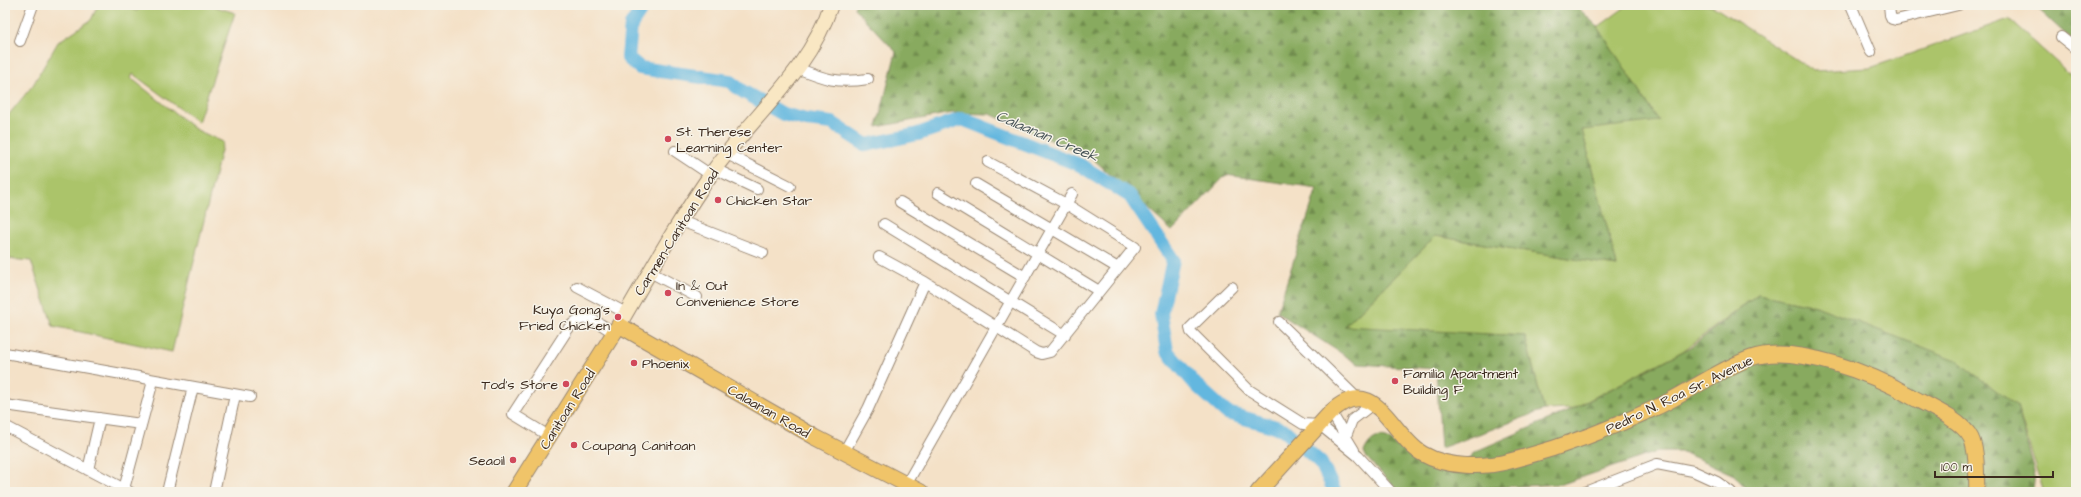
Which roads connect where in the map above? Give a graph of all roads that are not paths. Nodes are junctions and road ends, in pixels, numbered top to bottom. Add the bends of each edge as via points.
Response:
1 (33, 5) edge
2 (831, 5) edge
3 (1851, 5) edge
4 (1889, 5) edge
5 (1954, 5) edge
6 (1922, 9) edge
7 (2061, 36) dead end
8 (20, 41) dead end
9 (2076, 49) edge
10 (1871, 52) dead end
11 (797, 68) junction
12 (868, 79) dead end
13 (674, 152) dead end
14 (727, 154) junction
15 (988, 162) dead end
16 (713, 172) junction
17 (976, 184) dead end
18 (790, 186) dead end
19 (757, 189) dead end
20 (938, 193) dead end
21 (1072, 194) dead end
22 (900, 202) dead end
23 (1068, 205) junction
24 (681, 221) junction
25 (884, 224) dead end
26 (1054, 229) junction
27 (763, 253) dead end
28 (1040, 253) junction
29 (879, 257) dead end
30 (1118, 268) junction
31 (650, 272) junction
32 (1025, 277) junction
33 (925, 282) junction
34 (576, 287) dead end
35 (1232, 287) dead end
36 (1099, 291) junction
37 (697, 297) dead end
38 (1011, 302) junction
39 (1279, 322) dead end
40 (620, 324) junction
41 (997, 328) junction
42 (1065, 335) junction
43 (5, 353) edge
44 (153, 381) junction
45 (193, 387) junction
46 (235, 395) junction
47 (250, 397) dead end
48 (1357, 398) junction
49 (1374, 404) junction
50 (5, 405) edge
51 (1331, 412) junction
52 (100, 418) junction
53 (141, 424) junction
54 (5, 426) edge
55 (1316, 429) junction
56 (549, 436) junction
57 (1346, 436) junction
58 (844, 452) junction
59 (1358, 456) junction
60 (88, 470) junction
61 (904, 488) edge
62 (127, 490) edge
63 (1590, 491) edge
64 (167, 492) edge
65 (214, 492) edge
66 (514, 492) edge
67 (921, 492) edge
68 (1258, 492) edge
69 (1391, 492) edge
70 (1731, 492) edge
71 (1977, 492) edge

1 - 8 street
2 - 11 main road, Carmen-Canitoan Road via 822,29
3 - 10 street
4 - 6 street via 1892,20
5 - 6 street
7 - 9 street
11 - 12 street via 838,82
11 - 14 main road, Carmen-Canitoan Road
13 - 16 street
14 - 16 main road, Carmen-Canitoan Road
14 - 18 street
15 - 23 street
16 - 19 street
16 - 24 main road, Carmen-Canitoan Road
17 - 26 street
20 - 28 street
21 - 23 street
22 - 32 street
23 - 26 street
23 - 30 street via 1134,246 1134,250
24 - 27 street
24 - 31 main road, Carmen-Canitoan Road
25 - 38 street
26 - 28 street
26 - 30 street
28 - 32 street
28 - 36 street
29 - 33 street
30 - 36 street
31 - 37 street
31 - 40 main road, Carmen-Canitoan Road
32 - 38 street
33 - 41 street
33 - 58 street via 868,409
34 - 40 street
35 - 55 street via 1190,328 1191,332 1252,392 1303,424
36 - 42 street
38 - 41 street
38 - 42 street
39 - 48 street
40 - 56 main road, Canitoan Road
40 - 56 street via 589,318 576,320 513,414
40 - 58 main road, Calaanan Road via 796,427
41 - 42 street via 1042,354 1050,352
41 - 61 street
43 - 44 street
44 - 45 street
44 - 53 street
45 - 46 street
45 - 64 street
46 - 47 street
46 - 65 street
48 - 49 main road, Pedro N. Roa Sr. Avenue
48 - 51 main road via 1346,401
49 - 57 street via 1352,420
49 - 71 main road, Pedro N. Roa Sr. Avenue via 1422,454 1442,462 1481,465 1507,462 1614,427 1753,357 1769,355 1808,358 1843,366 1898,388 1962,426 1972,439
50 - 52 street
51 - 55 main road
51 - 57 street
52 - 53 street
52 - 60 street
53 - 62 street
54 - 60 street
55 - 59 street
55 - 68 main road
56 - 66 main road, Canitoan Road
57 - 59 street
58 - 61 main road, Calaanan Road
59 - 69 street
60 - 62 street
61 - 67 main road, Calaanan Road
63 - 70 street via 1658,464 1693,471

